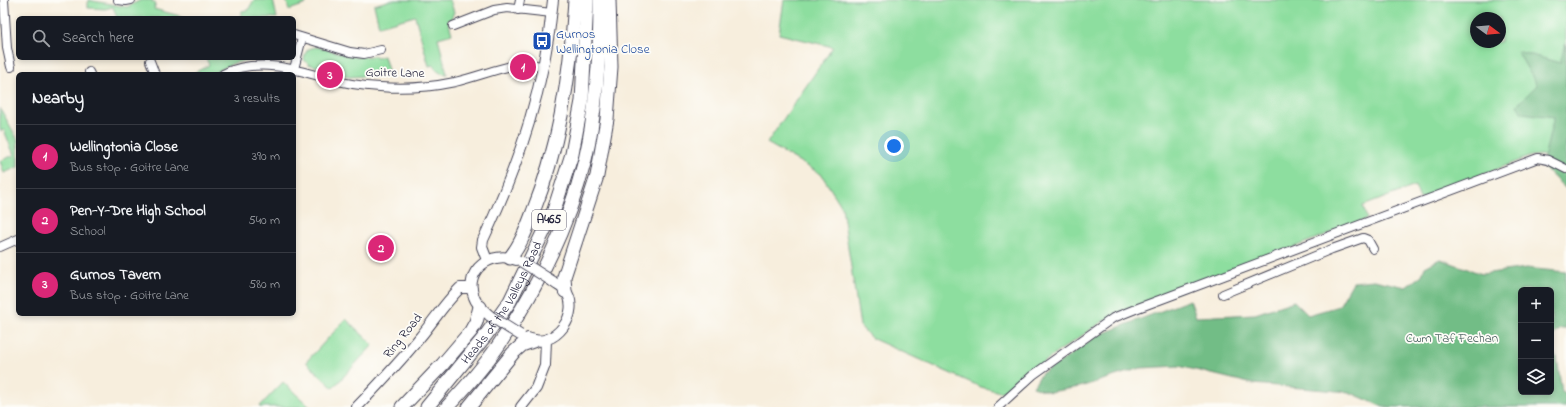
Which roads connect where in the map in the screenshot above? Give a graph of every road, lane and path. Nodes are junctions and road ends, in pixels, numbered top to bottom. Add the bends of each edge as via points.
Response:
1 (4, 0) edge
2 (118, 0) edge
3 (131, 0) edge
4 (520, 0) edge
5 (553, 0) edge
6 (575, 0) edge
7 (587, 0) edge
8 (600, 0) edge
9 (609, 0) edge
10 (518, 10) junction
11 (552, 13) junction
12 (453, 26) dead end
13 (296, 36) edge
14 (302, 38) junction
15 (381, 50) dead end
16 (150, 61) dead end
17 (544, 66) junction
18 (11, 67) dead end
19 (294, 69) junction
20 (154, 72) edge
21 (229, 72) edge
22 (1566, 169) edge
23 (16, 240) edge
24 (0, 246) edge
25 (1373, 249) dead end
26 (1293, 250) junction
27 (487, 260) junction
28 (516, 260) junction
29 (1298, 263) junction
30 (472, 288) junction
31 (565, 290) junction
32 (1223, 294) dead end
33 (480, 307) junction
34 (540, 340) junction
35 (357, 407) edge
36 (402, 407) edge
37 (427, 407) edge
38 (447, 407) edge
39 (469, 407) edge
40 (521, 407) edge
41 (998, 407) edge

1 - 18 street via 7,48
2 - 3 street
4 - 10 street
5 - 11 street
6 - 28 highway via 565,90 554,147 544,185 516,251
7 - 37 highway, Heads of the Valleys Road / A465 via 582,101 572,154 554,210 510,301
8 - 38 highway, Heads of the Valleys Road / A465 via 594,110 585,159 572,205 547,262 523,307 498,347
9 - 31 highway via 611,67 607,119 597,176 564,277
10 - 11 street
10 - 12 street via 494,10
11 - 17 street
13 - 14 street
14 - 15 street via 350,52 364,54
14 - 19 street
16 - 20 street
17 - 19 street, Goitre Lane via 518,64 454,82 400,87 352,83
17 - 27 street via 531,118 510,179 483,240 482,247
19 - 21 street, Goitre Lane via 264,64
22 - 26 street via 1538,158
23 - 24 street
25 - 29 street via 1368,240 1363,238
26 - 29 street
26 - 41 street via 1113,318 1033,375
27 - 28 street via 495,257
27 - 30 street via 475,273
28 - 31 street, bridge
29 - 32 street
30 - 33 street
30 - 35 street, Ring Road via 460,288 452,296 409,351
31 - 34 street via 569,300 569,316 556,335
33 - 34 street, bridge via 520,334
33 - 36 highway via 471,330
34 - 39 highway via 522,345 513,353
34 - 40 street via 545,365 536,388

